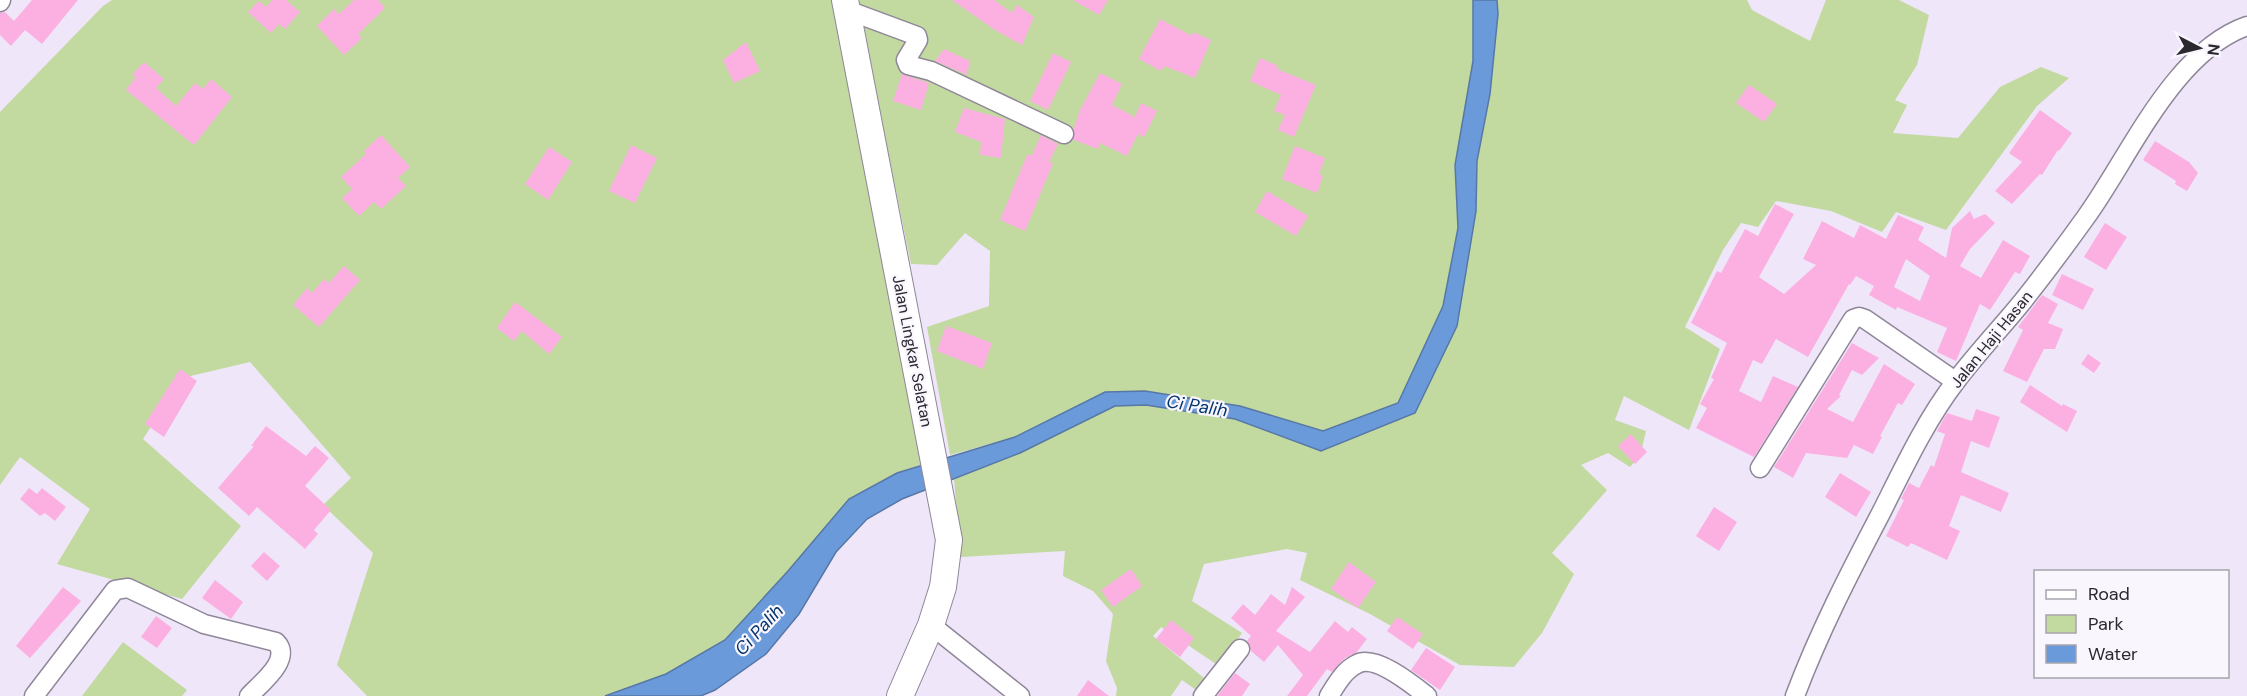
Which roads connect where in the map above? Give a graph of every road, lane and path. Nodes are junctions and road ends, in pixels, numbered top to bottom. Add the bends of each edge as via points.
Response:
1 (846, 5) edge
2 (2247, 26) edge
3 (1064, 134) dead end
4 (1955, 381) junction
5 (1760, 468) dead end
6 (931, 625) junction
7 (1240, 649) dead end
8 (34, 696) edge
9 (249, 696) edge
10 (900, 696) edge
11 (1020, 696) edge
12 (1203, 696) edge
13 (1329, 696) edge
14 (1427, 696) edge
15 (1795, 696) edge

1 - 3 street via 917,36 906,60 908,65 931,71
1 - 6 street, Jalan Lingkar Selatan via 949,540 943,587
2 - 4 street, Jalan Haji Hasan via 2218,40 2191,64 2166,95 2087,216
4 - 5 street via 1865,319 1853,319
4 - 15 street, Jalan Haji Hasan via 1917,444 1833,604
6 - 10 street, Jalan Lingkar Selatan
6 - 11 street
7 - 12 street
8 - 9 street via 115,590 128,588 204,624 281,646 282,656 277,664
13 - 14 street via 1348,670 1368,662

